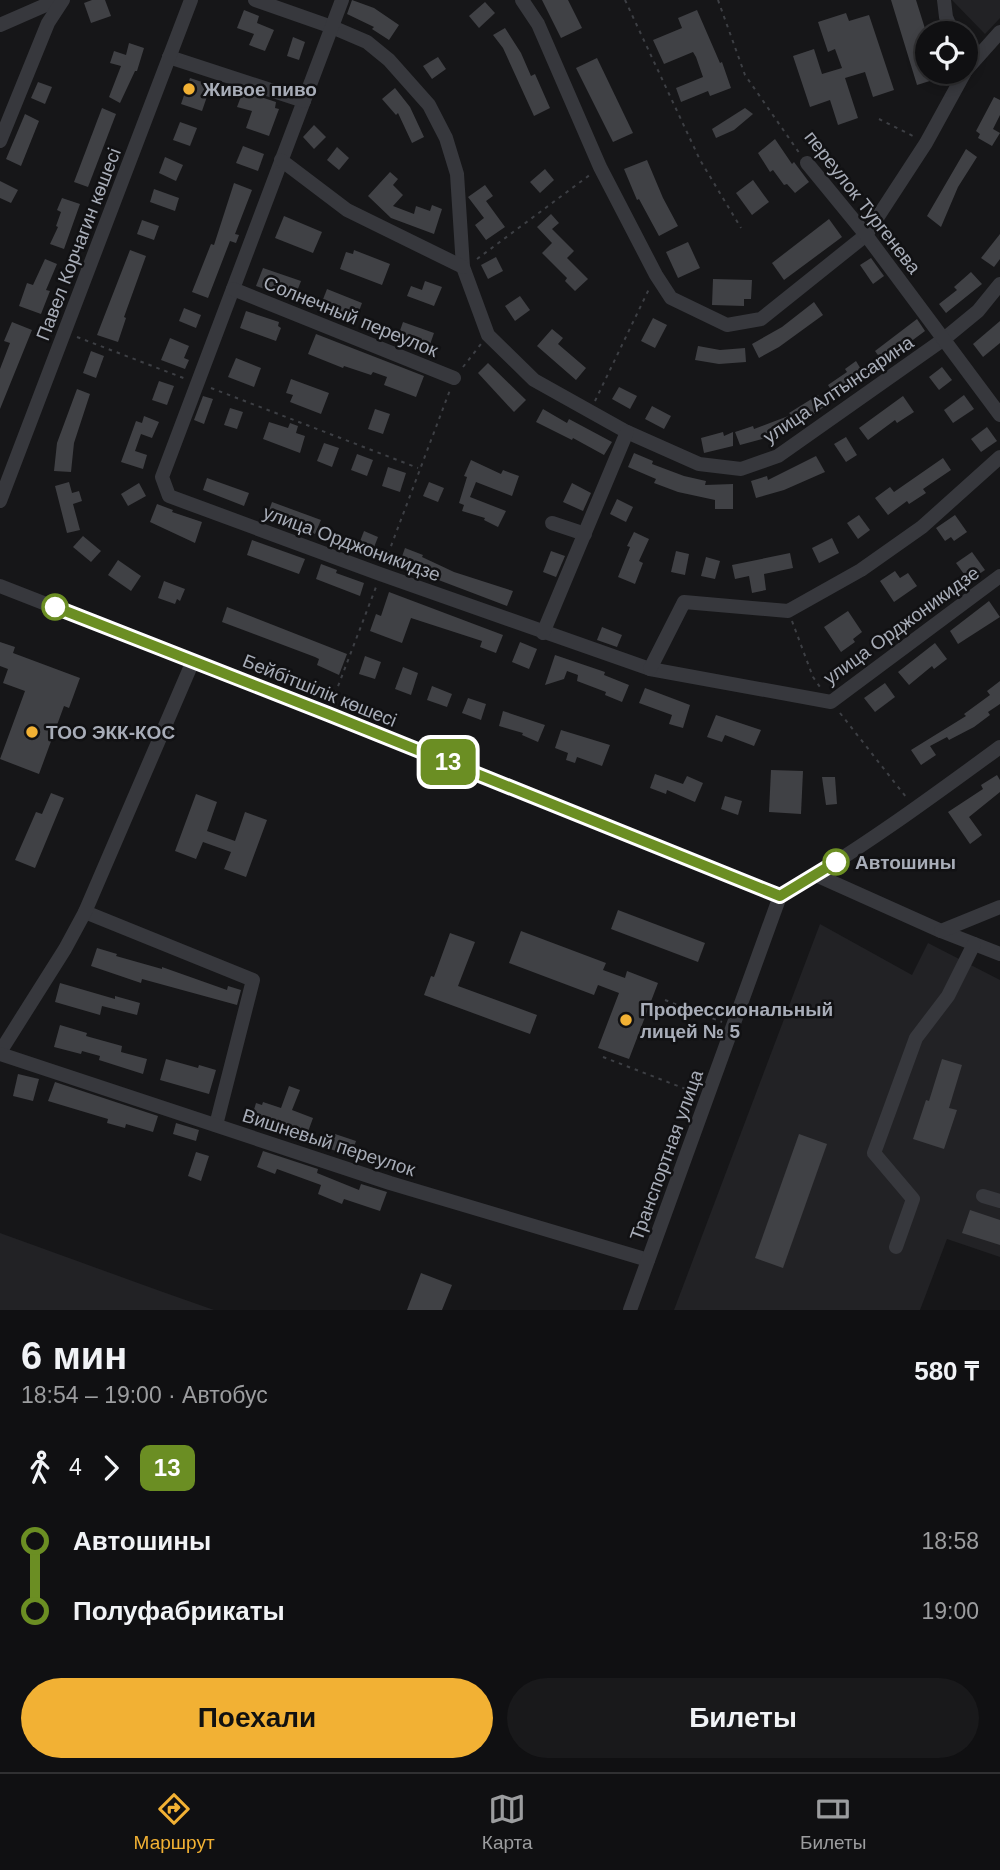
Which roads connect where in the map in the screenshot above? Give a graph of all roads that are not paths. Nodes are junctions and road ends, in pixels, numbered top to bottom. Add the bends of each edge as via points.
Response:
1 (24, 0) edge
2 (57, 0) edge
3 (63, 0) edge
4 (191, 0) edge
5 (255, 0) edge
6 (342, 0) edge
7 (522, 0) edge
8 (944, 0) edge
9 (35, 10) junction
10 (947, 21) edge
11 (48, 23) junction
12 (0, 25) edge
13 (332, 27) junction
14 (1000, 32) edge
15 (978, 56) edge
16 (170, 57) junction
17 (958, 84) edge
18 (304, 101) junction
19 (0, 141) edge
20 (281, 160) junction
21 (807, 163) road end
22 (866, 235) junction
23 (463, 267) junction
24 (1000, 284) edge
25 (233, 289) junction
26 (944, 339) junction
27 (454, 379) road end
28 (1000, 415) edge
29 (628, 432) junction
30 (1000, 457) edge
31 (0, 501) edge
32 (552, 523) dead end
33 (584, 534) junction
34 (1000, 576) edge
35 (0, 586) edge
36 (543, 632) junction
37 (193, 661) junction
38 (650, 669) junction
39 (1000, 747) edge
40 (816, 875) junction
41 (780, 896) junction
42 (1000, 907) edge
43 (85, 912) junction
44 (941, 931) junction
45 (974, 944) junction
46 (1000, 954) edge
47 (0, 1053) edge
48 (216, 1125) junction
49 (983, 1196) dead end
50 (1000, 1201) edge
51 (896, 1247) dead end
52 (648, 1261) junction
53 (627, 1308) edge

1 - 9 street
2 - 9 street
3 - 11 street
4 - 16 street, Павел Корчагин көшесі
5 - 13 street, улица Алтынсарина
6 - 13 street, улица Орджоникидзе
7 - 22 street via 538,24 600,167 671,298 727,325 761,319
8 - 10 street
9 - 11 street
9 - 12 street
11 - 19 street
13 - 18 street, улица Орджоникидзе
13 - 23 street, улица Алтынсарина via 367,42 429,105 457,174
14 - 15 street
16 - 18 street
16 - 31 street, Павел Корчагин көшесі
17 - 22 street
18 - 20 street, улица Орджоникидзе
20 - 23 street via 347,210
20 - 25 street, улица Орджоникидзе
21 - 22 street, переулок Тургенева
22 - 26 street, переулок Тургенева
23 - 29 street, улица Алтынсарина via 488,335 534,380
24 - 26 street, улица Алтынсарина via 978,311
25 - 27 street, Солнечный переулок
25 - 36 street, улица Орджоникидзе via 162,477 169,496
26 - 28 street, переулок Тургенева
26 - 29 street, улица Алтынсарина via 778,456 741,468 699,464
29 - 33 street
30 - 38 street via 922,527 788,611 684,602
32 - 33 street
33 - 36 street
34 - 38 street, улица Орджоникидзе via 831,702
35 - 37 street, Бейбітшілік көшесі
36 - 38 street, улица Орджоникидзе
37 - 41 street, Бейбітшілік көшесі
37 - 43 street
39 - 40 street
40 - 41 street
40 - 44 street
41 - 52 street, Транспортная улица
42 - 44 street
43 - 47 street
43 - 48 street via 253,980
44 - 45 street
45 - 46 street
45 - 51 street via 948,996 916,1038 874,1153 913,1199
47 - 48 street, Вишневый переулок
48 - 52 street, Вишневый переулок
49 - 50 street
52 - 53 street, Транспортная улица

